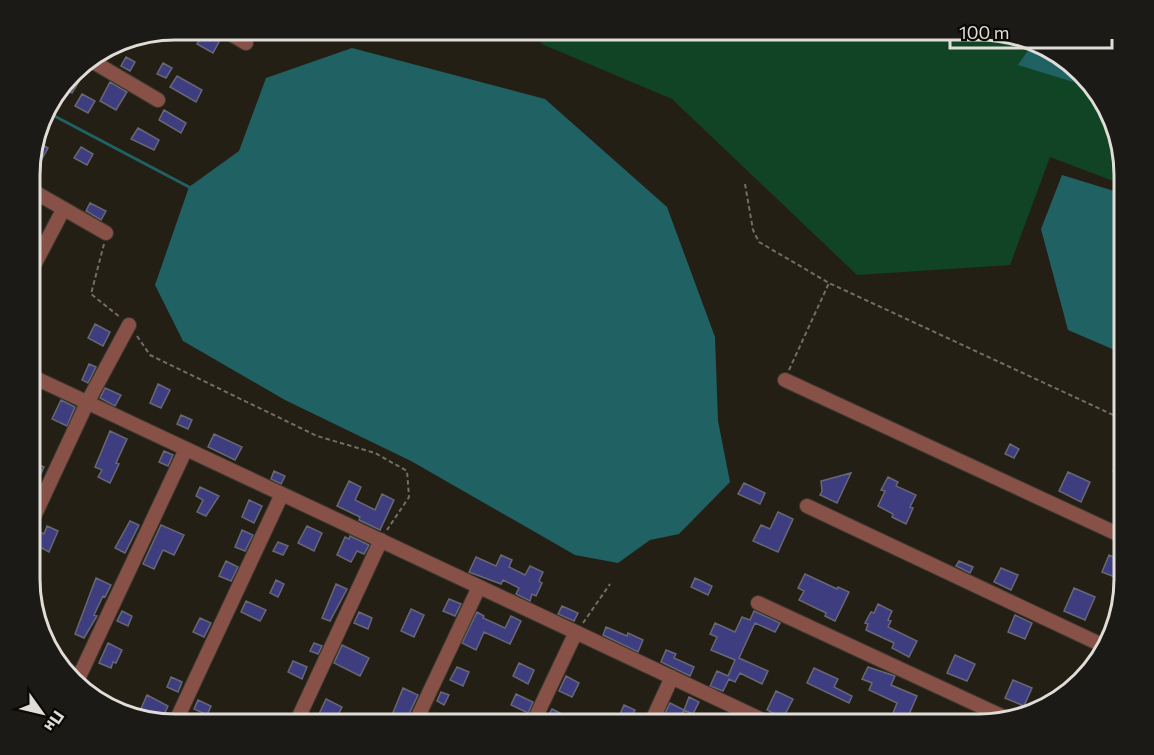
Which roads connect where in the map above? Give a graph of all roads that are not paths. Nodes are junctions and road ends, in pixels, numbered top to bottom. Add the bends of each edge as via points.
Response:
1 (241, 40) edge
2 (246, 43) dead end
3 (98, 65) edge
4 (158, 100) dead end
5 (40, 196) edge
6 (63, 210) junction
7 (106, 233) road end
8 (40, 254) edge
9 (129, 325) road end
10 (40, 380) edge
11 (785, 380) road end
12 (87, 403) junction
13 (186, 449) junction
14 (282, 494) junction
15 (40, 504) edge
16 (807, 506) dead end
17 (1113, 532) edge
18 (381, 540) junction
19 (479, 587) junction
20 (758, 603) dead end
21 (576, 632) junction
22 (1098, 643) edge
23 (80, 675) edge
24 (672, 677) junction
25 (995, 713) edge
26 (179, 714) edge
27 (300, 714) edge
28 (419, 714) edge
29 (537, 714) edge
30 (655, 714) edge
31 (749, 714) edge

1 - 2 street
3 - 4 street
5 - 6 street
6 - 7 street
6 - 8 street
9 - 12 street
10 - 12 street
11 - 17 street
12 - 13 street
12 - 15 street
13 - 14 street
13 - 23 street
14 - 18 street
14 - 26 street
16 - 22 street
18 - 19 street
18 - 27 street
19 - 21 street
19 - 28 street
20 - 25 street
21 - 24 street
21 - 29 street
24 - 30 street
24 - 31 street

